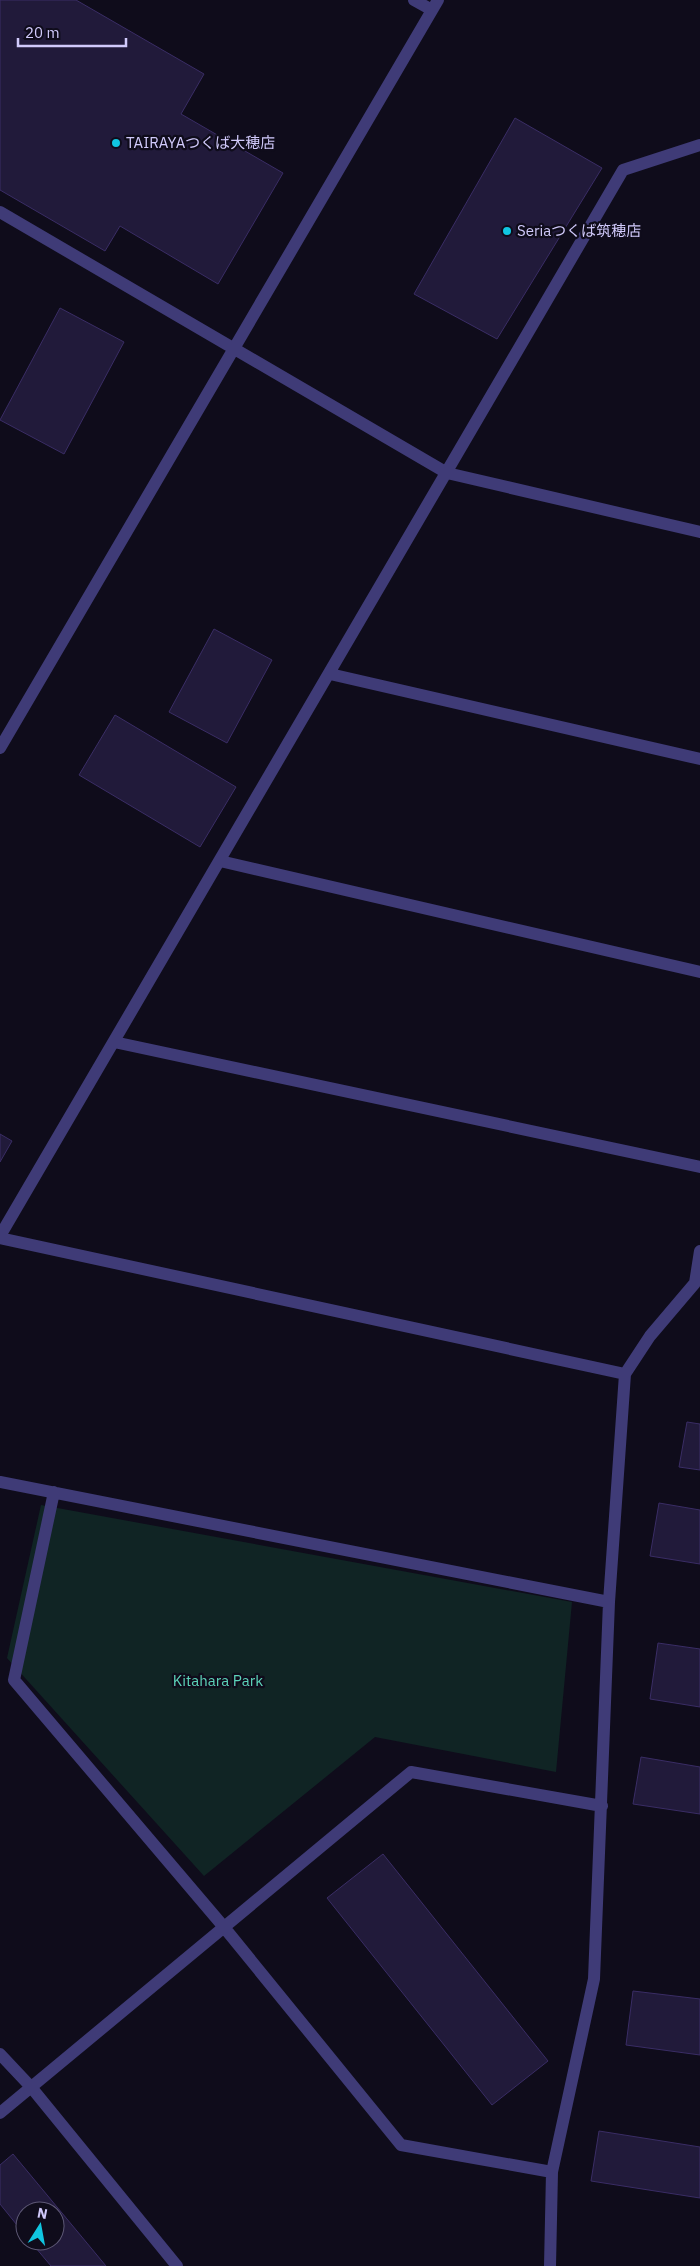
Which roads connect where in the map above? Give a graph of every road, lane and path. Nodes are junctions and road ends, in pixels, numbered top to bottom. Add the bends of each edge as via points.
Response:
1 (414, 0) edge
2 (435, 5) edge
3 (700, 145) edge
4 (0, 212) edge
5 (233, 348) junction
6 (447, 473) junction
7 (700, 532) edge
8 (330, 674) junction
9 (0, 748) edge
10 (700, 759) edge
11 (220, 861) junction
12 (700, 972) edge
13 (114, 1042) junction
14 (700, 1168) edge
15 (0, 1237) edge
16 (700, 1251) edge
17 (624, 1374) junction
18 (0, 1482) edge
19 (54, 1492) junction
20 (609, 1602) junction
21 (602, 1806) junction
22 (223, 1926) junction
23 (0, 2054) edge
24 (31, 2087) junction
25 (0, 2113) edge
26 (552, 2172) junction
27 (177, 2266) edge
28 (550, 2266) edge

1 - 2 street
2 - 5 street
3 - 6 street via 623,170
4 - 5 street
5 - 6 street
5 - 9 street
6 - 7 street
6 - 8 street
8 - 10 street
8 - 11 street
11 - 12 street
11 - 13 street
13 - 14 street
13 - 15 street
15 - 17 street
16 - 17 street via 695,1283 650,1336
17 - 20 street
18 - 19 street
19 - 20 street
19 - 22 street via 14,1680
20 - 21 street
21 - 22 street via 411,1772
21 - 26 street via 594,1979
22 - 24 street
22 - 26 street via 401,2145
23 - 24 street
24 - 25 street
24 - 27 street
26 - 28 street

